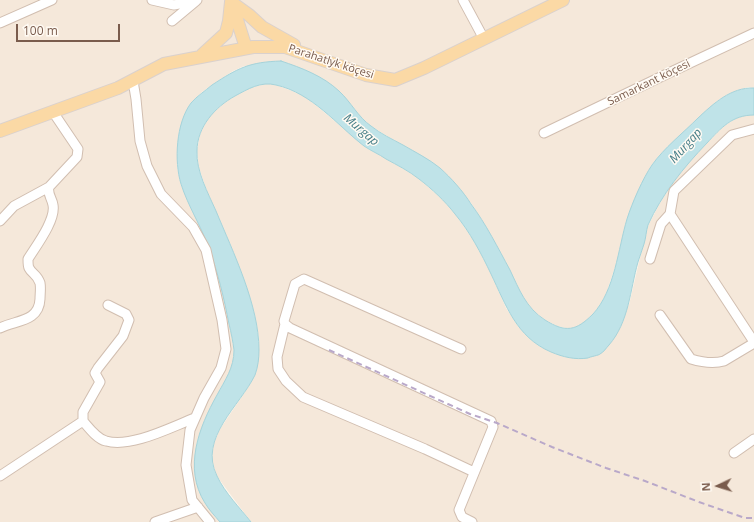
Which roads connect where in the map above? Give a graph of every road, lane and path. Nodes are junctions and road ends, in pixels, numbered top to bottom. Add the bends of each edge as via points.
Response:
1 (52, 0) edge
2 (152, 0) edge
3 (197, 0) edge
4 (462, 0) edge
5 (563, 0) edge
6 (231, 1) edge
7 (172, 21) dead end
8 (0, 23) edge
9 (754, 33) edge
10 (484, 39) junction
11 (246, 48) junction
12 (201, 56) junction
13 (314, 56) junction
14 (132, 81) junction
15 (53, 112) junction
16 (754, 129) edge
17 (0, 131) edge
18 (544, 133) dead end
19 (49, 187) junction
20 (670, 214) junction
21 (0, 220) edge
22 (650, 259) dead end
23 (108, 306) dead end
24 (660, 315) dead end
25 (285, 324) junction
26 (0, 328) edge
27 (754, 342) edge
28 (461, 349) dead end
29 (195, 418) junction
30 (82, 421) junction
31 (754, 439) edge
32 (734, 452) dead end
33 (474, 472) junction
34 (0, 476) edge
35 (198, 507) junction
36 (155, 522) edge
37 (210, 522) edge
38 (472, 522) edge

1 - 8 street
2 - 3 street via 174,5
3 - 7 street
4 - 10 street
5 - 10 main road, Parahatlyk köçesi
6 - 11 main road
6 - 12 main road via 226,32
6 - 13 main road via 262,27
9 - 18 street, Samarkant köçesi
10 - 13 main road, Parahatlyk köçesi via 395,80 366,75
11 - 12 main road, Parahatlyk köçesi
11 - 13 main road, Parahatlyk köçesi via 285,46
12 - 14 main road, Parahatlyk köçesi via 164,64
14 - 15 main road, Parahatlyk köçesi
14 - 29 street via 146,166 161,194 193,227 206,250 222,320 226,349 221,368
15 - 17 main road, Parahatlyk köçesi
15 - 19 street via 78,149 77,157
16 - 20 street via 732,135 674,191
19 - 21 street via 14,206
19 - 26 street via 48,191 54,205 52,216 28,259 29,268 36,275 40,285 40,306 33,315
20 - 22 street via 661,224
20 - 27 street
23 - 30 street via 126,314 129,320 123,336 95,373 100,382 83,412
24 - 27 street via 691,359 718,363
25 - 28 street via 295,284 304,279
25 - 33 street via 276,357 278,369 286,381 303,397
25 - 33 street via 491,421 492,427
29 - 30 street via 138,441 121,442 106,442
29 - 35 street via 190,430 186,465 192,500
30 - 34 street
31 - 32 street
33 - 38 street via 458,510 462,517
35 - 36 street
35 - 37 street

